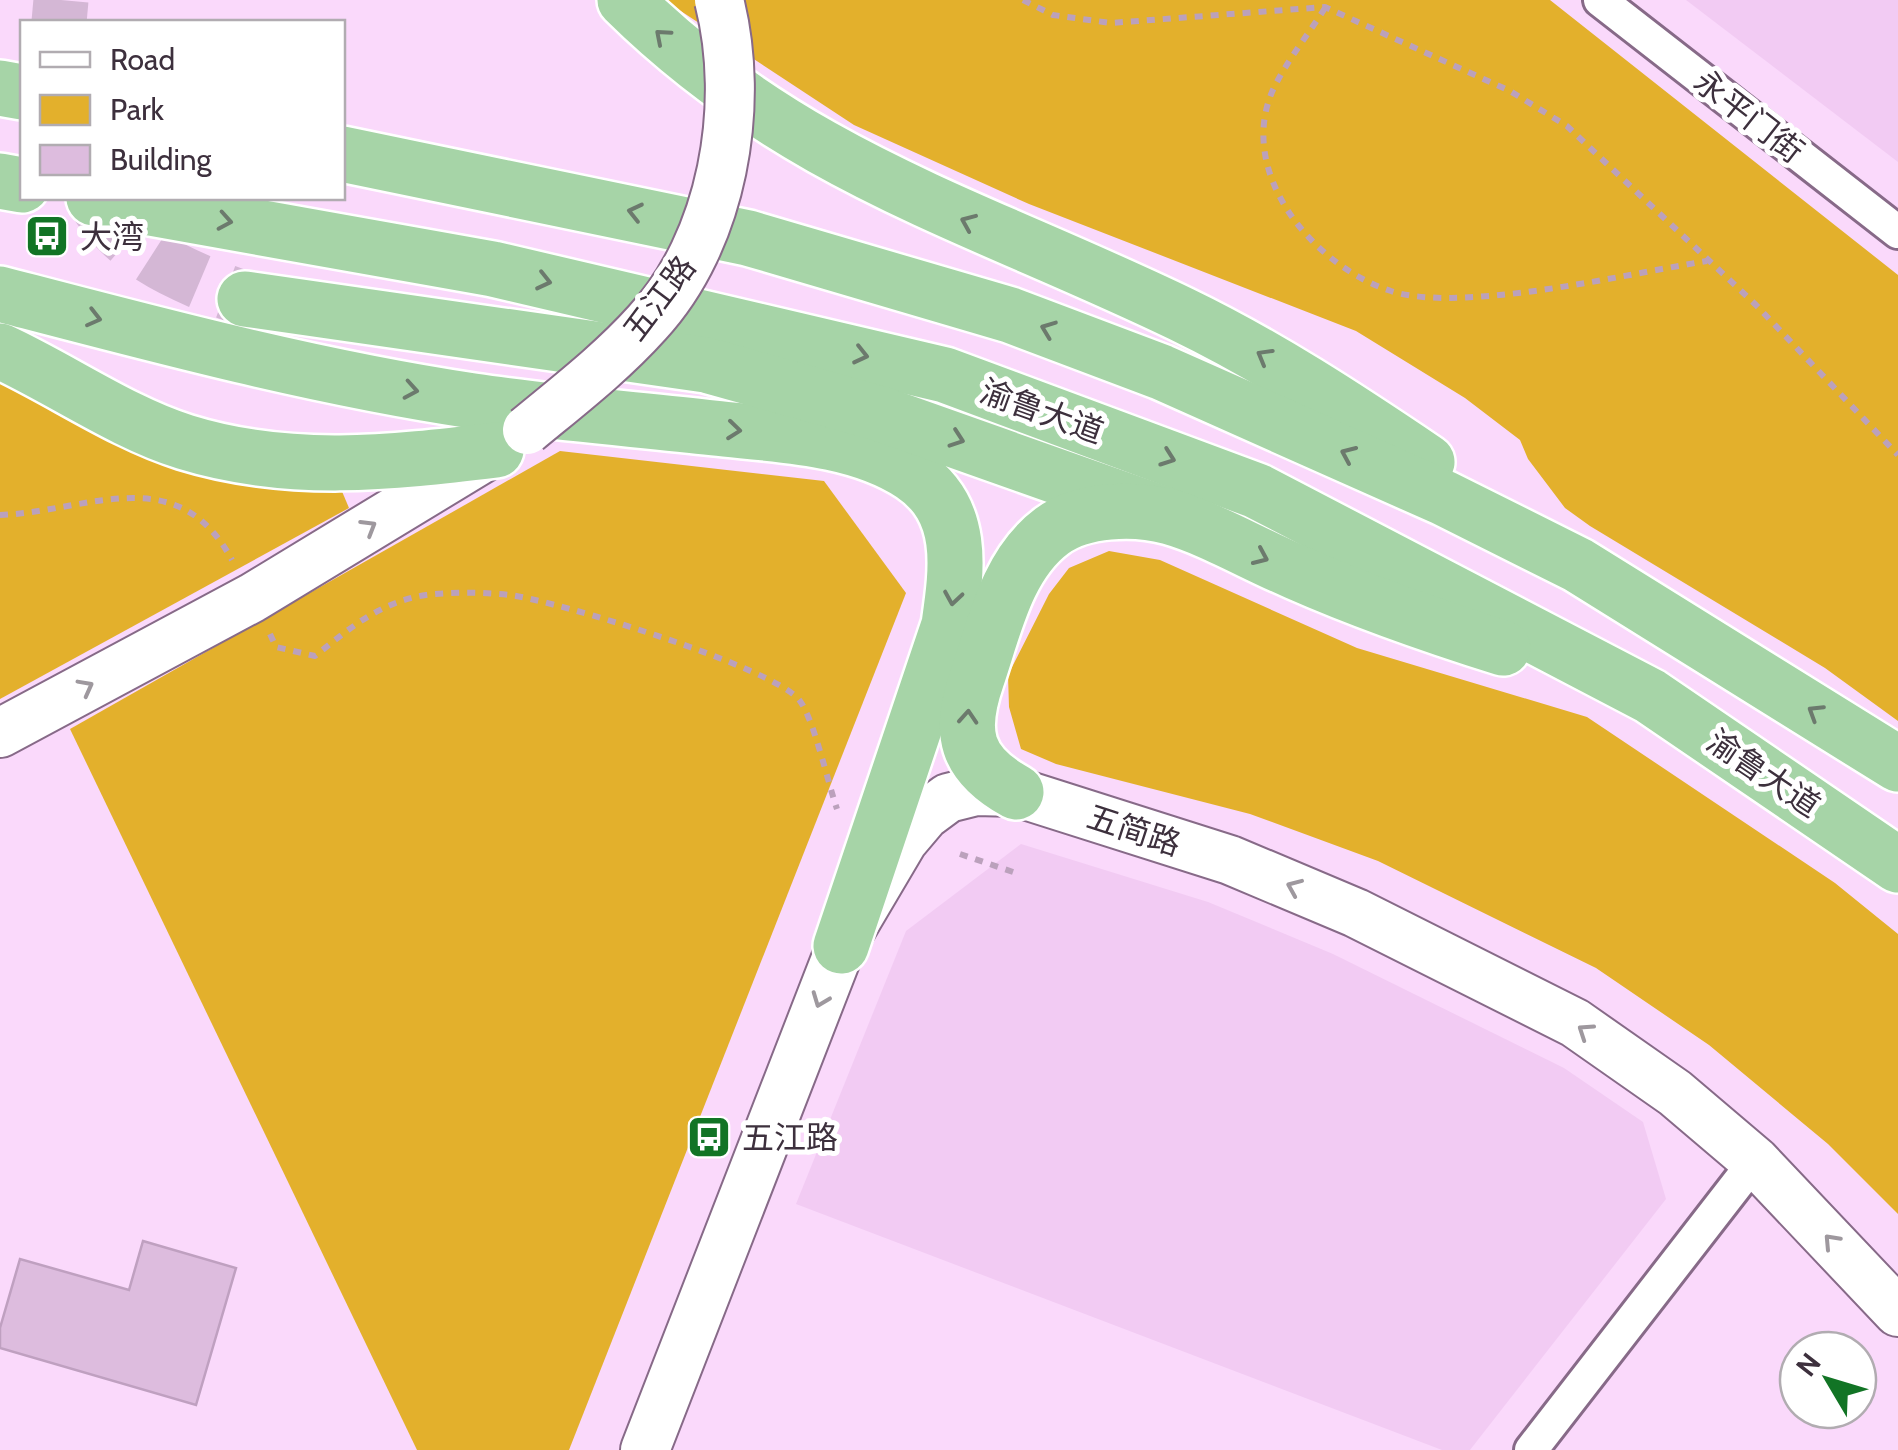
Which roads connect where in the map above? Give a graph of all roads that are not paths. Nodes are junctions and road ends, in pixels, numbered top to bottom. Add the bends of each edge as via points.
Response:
1 (625, 0) edge
2 (719, 0) edge
3 (1600, 0) edge
4 (345, 155) edge
5 (105, 200) edge
6 (1898, 232) edge
7 (0, 294) edge
8 (245, 299) tunnel mouth
9 (0, 351) edge
10 (511, 440) junction
11 (1169, 516) junction
12 (1578, 565) junction
13 (1650, 696) junction
14 (0, 733) edge
15 (1898, 764) edge
16 (1016, 792) junction
17 (1898, 865) edge
18 (841, 946) junction
19 (1755, 1161) junction
20 (1898, 1312) edge
21 (646, 1450) edge
22 (1531, 1450) edge

12 -> 1 highway via 1252,349 818,148 699,67
2 - 10 main road, 五江路, bridge via 732,100 698,245 650,321
3 - 6 street, 永平门街
12 -> 4 highway via 1315,439 1010,315 748,238
5 -> 13 highway, 渝鲁大道 via 492,269 945,375 1257,491
7 -> 18 highway via 266,362 473,401 810,438 878,456 914,475 940,502 955,532 949,625
8 -> 11 highway via 706,365 881,414
9 - 10 highway via 184,442 284,464 385,464
14 -> 10 main road, 五江路 via 252,598
11 -> 13 highway via 1381,609
16 -> 11 highway via 989,777 967,736 968,704 1008,590 1050,532 1080,515
15 -> 12 highway
13 - 17 highway, 渝鲁大道
16 - 18 main road, 五简路 via 948,798 925,815 902,840
19 -> 16 main road, 五简路 via 1674,1093 1575,1024 1461,962 1230,860
18 -> 21 main road, 五简路
20 -> 19 main road, 五简路
19 - 22 street

